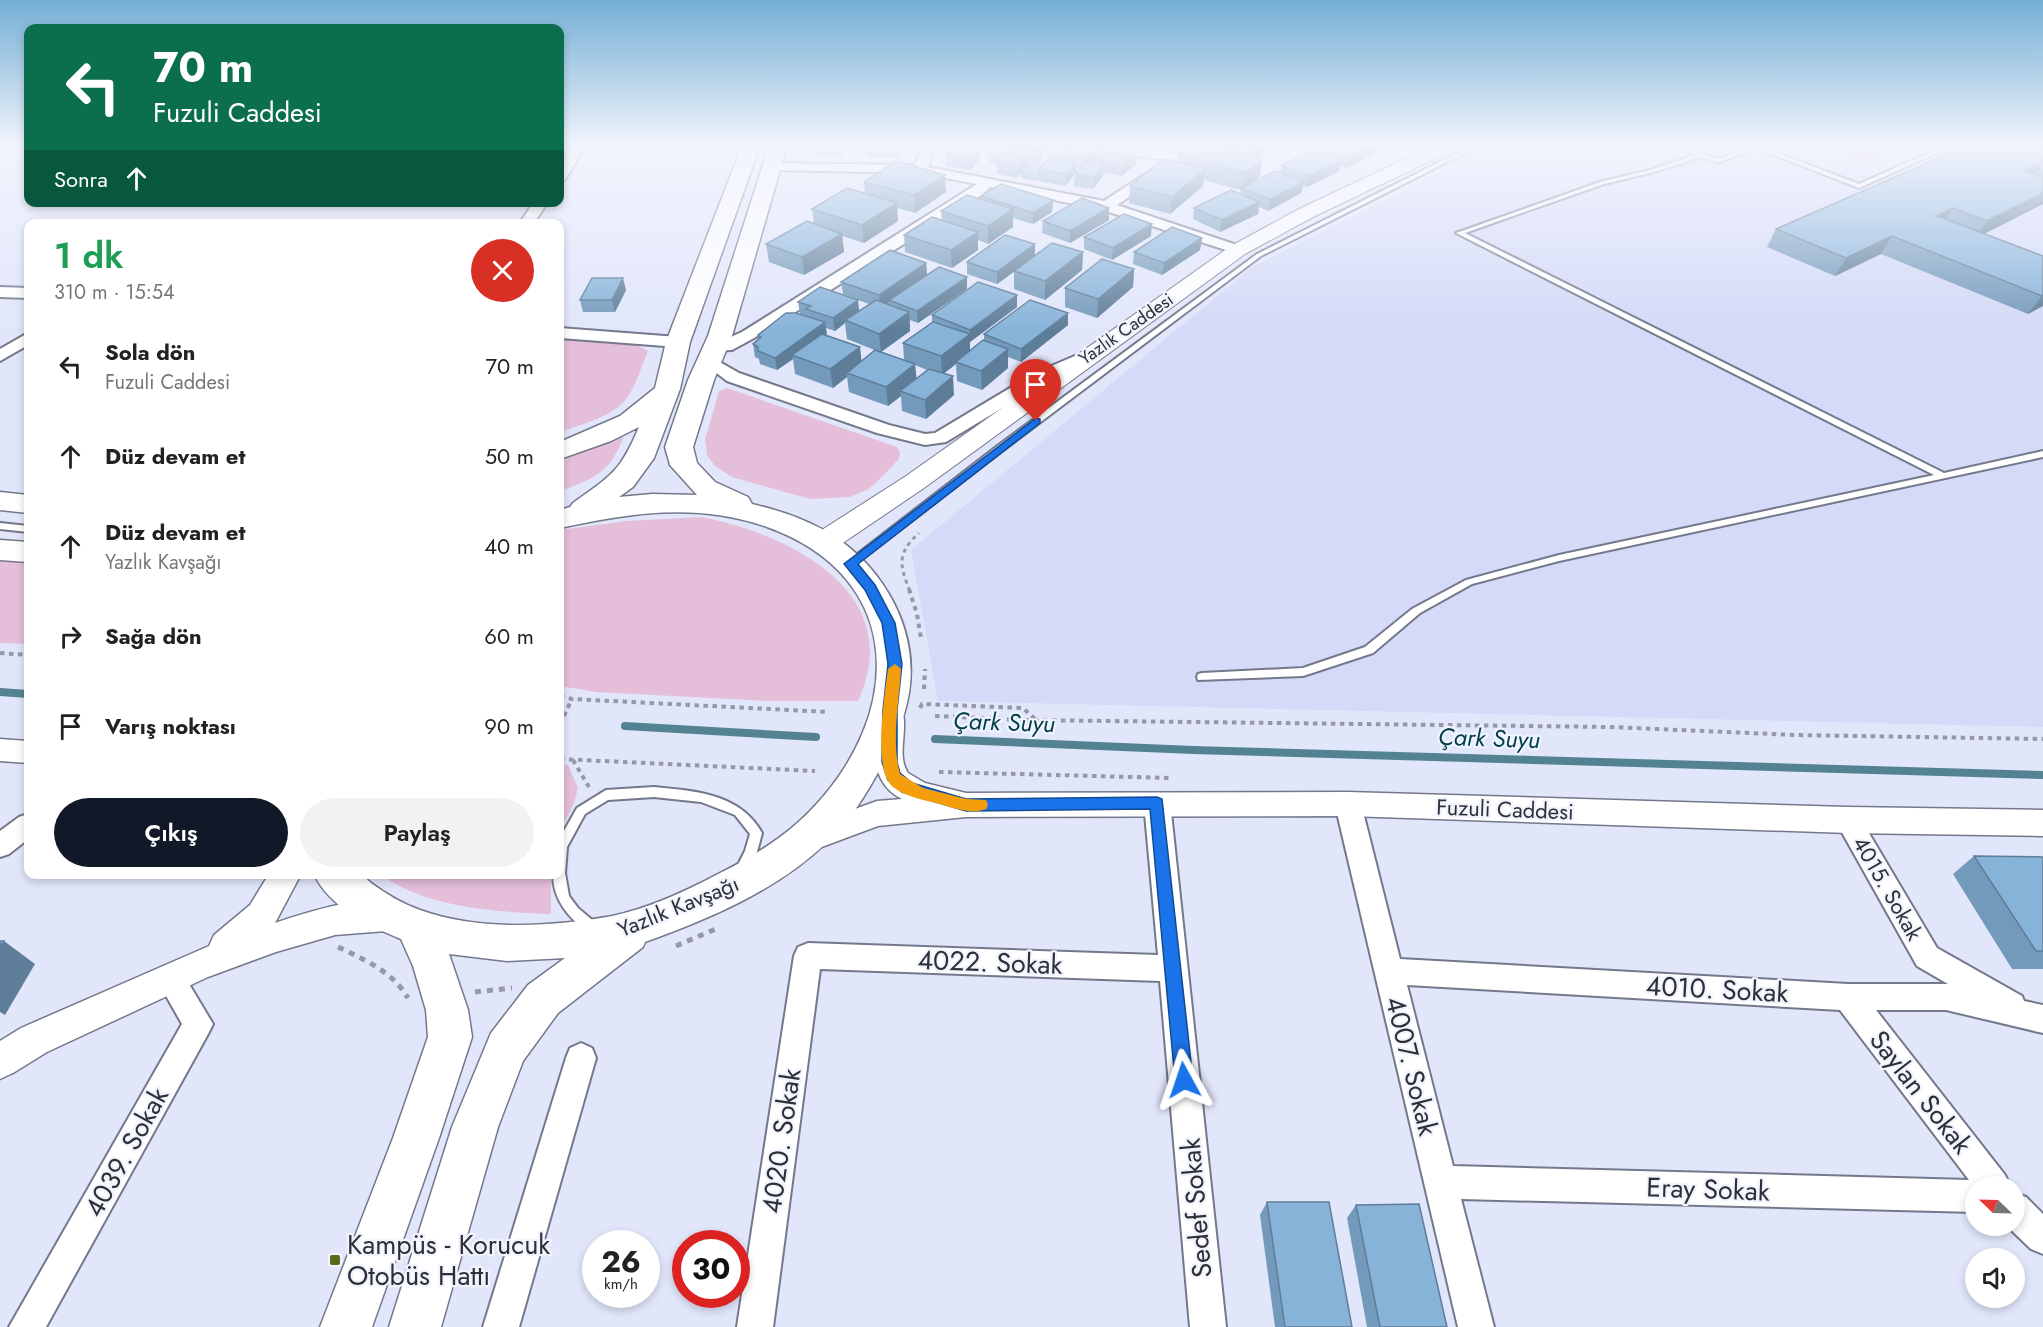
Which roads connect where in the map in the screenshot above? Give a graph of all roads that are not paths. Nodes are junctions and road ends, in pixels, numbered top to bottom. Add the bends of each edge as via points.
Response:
1 (728, 208) edge
2 (758, 208) edge
3 (951, 208) edge
4 (1112, 208) edge
5 (1317, 208) edge
6 (1353, 208) edge
7 (1532, 208) edge
8 (1238, 250) junction
9 (0, 292) edge
10 (24, 293) edge
11 (564, 333) edge
12 (24, 341) edge
13 (678, 342) junction
14 (712, 354) junction
15 (1090, 354) junction
16 (0, 356) edge
17 (667, 389) junction
18 (940, 438) junction
19 (564, 450) edge
20 (2043, 454) edge
21 (1944, 476) junction
22 (915, 482) junction
23 (0, 501) edge
24 (24, 504) edge
25 (567, 517) edge
26 (767, 517) junction
27 (0, 526) edge
28 (24, 529) edge
29 (0, 550) edge
30 (24, 552) edge
31 (837, 553) junction
32 (1202, 677) dead end
33 (910, 708) junction
34 (0, 750) edge
35 (24, 752) edge
36 (1157, 803) junction
37 (1348, 804) junction
38 (966, 805) junction
39 (1848, 820) junction
40 (2043, 823) edge
41 (24, 828) edge
42 (564, 842) edge
43 (801, 842) junction
44 (0, 846) edge
45 (283, 879) edge
46 (338, 879) edge
47 (559, 879) edge
48 (732, 887) junction
49 (401, 922) junction
50 (619, 932) junction
51 (808, 956) joint
52 (1927, 957) junction
53 (1173, 968) junction
54 (1388, 971) junction
55 (184, 972) junction
56 (1848, 997) junction
57 (1946, 997) junction
58 (2040, 1020) edge
59 (581, 1058) dead end
60 (0, 1061) edge
61 (1986, 1176) edge
62 (1440, 1182) junction
63 (1965, 1196) edge
64 (2025, 1220) edge
65 (2043, 1237) edge
66 (27, 1327) edge
67 (346, 1327) edge
68 (415, 1327) edge
69 (501, 1327) edge
70 (755, 1327) edge
71 (1208, 1327) edge
72 (1476, 1327) edge

1 - 13 main road
2 - 14 main road
3 - 14 street
4 - 8 street
5 - 8 main road, Yazlık Caddesi
6 - 31 lane via 1259,255
7 - 21 lane via 1458,234
8 - 15 main road, Yazlık Caddesi
9 - 10 street
11 - 13 street
12 - 16 street
13 - 17 main road
14 - 18 street via 733,377 883,429 925,441
14 - 26 main road via 679,447 684,465 705,488
15 - 18 street via 1041,377
15 - 22 main road, Yazlık Caddesi
17 - 19 main road via 652,407 618,429
17 - 25 main road via 632,472
18 - 22 main road via 929,446
20 - 21 lane
21 - 32 lane via 1558,558 1469,582 1416,611 1369,650 1303,672
22 - 31 main road, Yazlık Caddesi
23 - 24 main road
25 - 26 main road, Yazlık Kavşağı via 625,506 675,503 723,507
26 - 31 main road, Yazlık Kavşağı
27 - 28 lane
29 - 30 main road
31 - 33 main road, Yazlık Kavşağı via 871,588 888,623 895,664
33 - 38 street via 889,762 893,776 919,793
33 - 43 main road, Yazlık Kavşağı via 841,801
34 - 35 street
36 - 37 street, Fuzuli Caddesi
36 - 38 street, Fuzuli Caddesi
36 - 53 street, Sedef Sokak
37 - 39 street, Fuzuli Caddesi
37 - 54 street, 4007. Sokak
38 - 43 street via 877,814
39 - 40 street, Fuzuli Caddesi
39 - 52 street, 4015. Sokak
41 - 44 street
42 - 48 lane via 581,811 606,795 654,792 702,797 739,812 756,833 751,852
43 - 48 main road, Yazlık Kavşağı
45 - 55 street via 272,902 249,930
46 - 49 main road, Yazlık Kavşağı via 350,892
47 - 50 lane via 558,887 571,911
48 - 50 main road, Yazlık Kavşağı
49 - 50 main road, Yazlık Kavşağı via 473,941 525,943
49 - 55 street via 335,920 276,937
49 - 67 main road via 434,966 447,1010 450,1038
50 - 68 main road via 543,999 506,1048 475,1127
51 - 53 street, 4022. Sokak
51 - 70 street, 4020. Sokak
52 - 57 street, 4015. Sokak
52 - 58 street, 4015. Sokak
53 - 71 street, Sedef Sokak
54 - 56 street, 4010. Sokak
54 - 62 street, 4007. Sokak
55 - 60 street via 34,1040
55 - 66 street, 4039. Sokak via 198,1024
56 - 57 street, 4010. Sokak
56 - 61 street, Saylan Sokak
57 - 58 street, 4010. Sokak
59 - 69 street
62 - 63 street, Eray Sokak
62 - 72 street, 4007. Sokak
64 - 65 street

